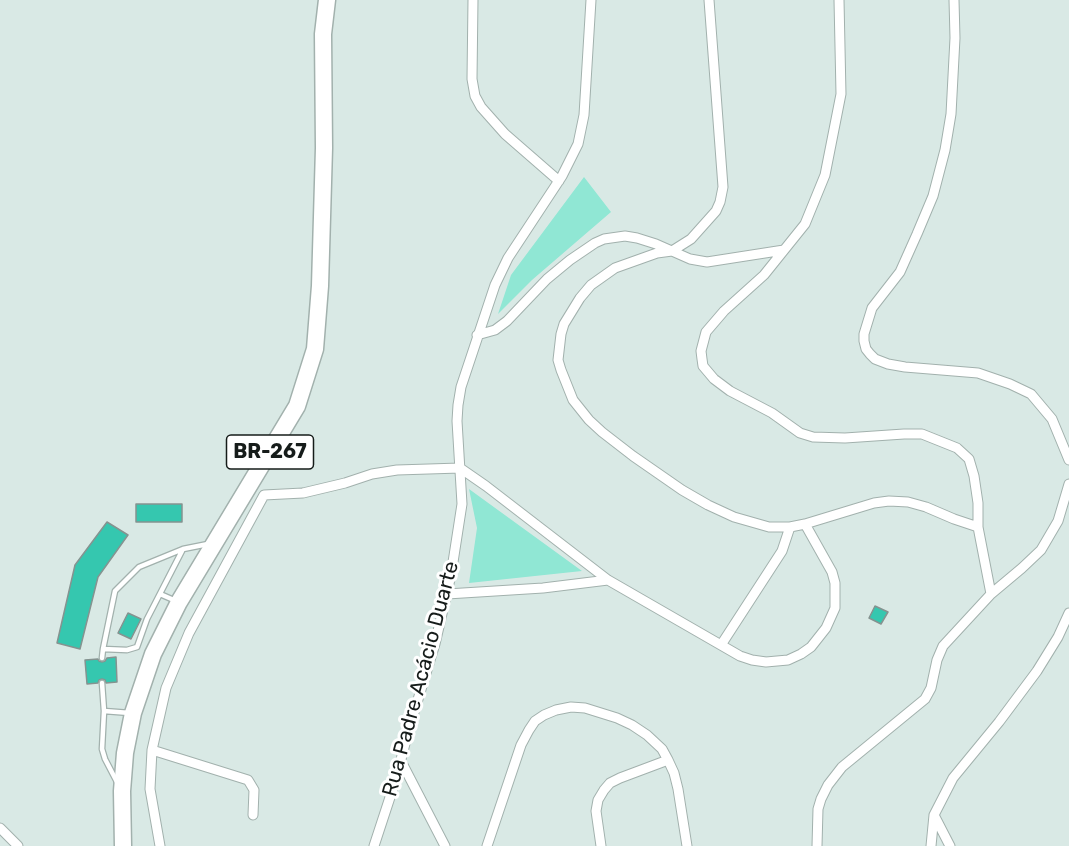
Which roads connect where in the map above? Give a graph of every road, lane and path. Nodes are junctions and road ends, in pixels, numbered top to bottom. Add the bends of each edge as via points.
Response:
1 (317, 0) edge
2 (327, 0) edge
3 (473, 0) edge
4 (591, 0) edge
5 (709, 0) edge
6 (840, 0) edge
7 (954, 0) edge
8 (322, 34) junction
9 (559, 181) junction
10 (784, 250) junction
11 (672, 251) junction
12 (477, 335) junction
13 (1069, 460) edge
14 (460, 468) junction
15 (1069, 484) edge
16 (256, 492) junction
17 (805, 524) junction
18 (790, 527) junction
19 (978, 527) junction
20 (214, 543) junction
21 (183, 549) junction
22 (608, 580) junction
23 (160, 594) junction
24 (447, 594) junction
25 (991, 594) junction
26 (178, 602) junction
27 (1069, 613) edge
28 (721, 645) junction
29 (102, 649) junction
30 (145, 650) junction
31 (102, 658) dead end
32 (102, 683) dead end
33 (104, 711) junction
34 (133, 713) junction
35 (152, 750) junction
36 (668, 760) junction
37 (401, 761) junction
38 (122, 791) junction
39 (253, 815) dead end
40 (934, 815) junction
41 (0, 828) edge
42 (932, 845) edge
43 (18, 846) edge
44 (123, 846) edge
45 (160, 846) edge
46 (374, 846) edge
47 (445, 846) edge
48 (487, 846) edge
49 (601, 846) edge
50 (687, 846) edge
51 (817, 846) edge
52 (951, 846) edge

1 - 8 highway
2 - 8 highway, BR-267
3 - 9 street via 475,96 504,134
4 - 9 street, Rua Padre Acácio Duarte via 584,115 578,144
5 - 11 street via 723,188 720,202 709,219 691,239
6 - 10 street via 841,94 825,175 805,224
7 - 13 street via 951,114 945,150 933,196 900,272 872,308 864,334 866,349 875,359 888,364 978,373 1031,394 1052,419
8 - 16 highway, BR-267 via 324,148 315,350 297,406
9 - 12 street, Rua Padre Acácio Duarte via 508,258
10 - 11 street via 707,262
10 - 19 street via 706,333 701,351 703,366 730,391 800,433 845,438 922,434 957,448 969,459 974,476
11 - 12 street via 637,238 604,239 547,279 507,321 495,330
11 - 18 street via 615,268 580,298 561,334 558,360 565,383 580,410 602,432 681,490 734,517 769,527
12 - 14 street, Rua Padre Acácio Duarte via 458,405
14 - 16 street via 397,470 303,493
14 - 22 street
14 - 24 street, Rua Padre Acácio Duarte via 462,504
15 - 25 street via 1058,521 1041,549
16 - 20 highway, BR-267
16 - 35 street via 166,688
17 - 18 street
17 - 19 street via 889,501 926,507
17 - 28 street via 835,584 835,608 826,628 811,647 788,660 752,660
18 - 28 street via 782,551
19 - 25 street
20 - 21 lane
20 - 26 highway, BR-267
21 - 23 lane
21 - 29 lane via 138,567 115,591
22 - 24 street
22 - 28 street
23 - 26 lane
23 - 30 lane via 147,618
24 - 37 street, Rua Padre Acácio Duarte
25 - 51 street via 943,646 925,699 842,767 828,785 818,809
26 - 30 highway, BR-267
27 - 40 street via 1037,671 953,778
29 - 30 lane
29 - 31 lane
30 - 34 highway, BR-267
32 - 33 lane
33 - 34 lane
33 - 38 lane via 102,749
34 - 38 highway, BR-267
35 - 39 street via 248,780 254,790
35 - 45 street via 150,795
36 - 48 street via 647,735 617,717 571,707 544,715 521,745
36 - 49 street via 620,778 604,790 596,811
36 - 50 street via 678,789
37 - 46 street, Rua Padre Acácio Duarte
37 - 47 street
38 - 44 highway, BR-267
40 - 42 street
40 - 52 street
41 - 43 street

